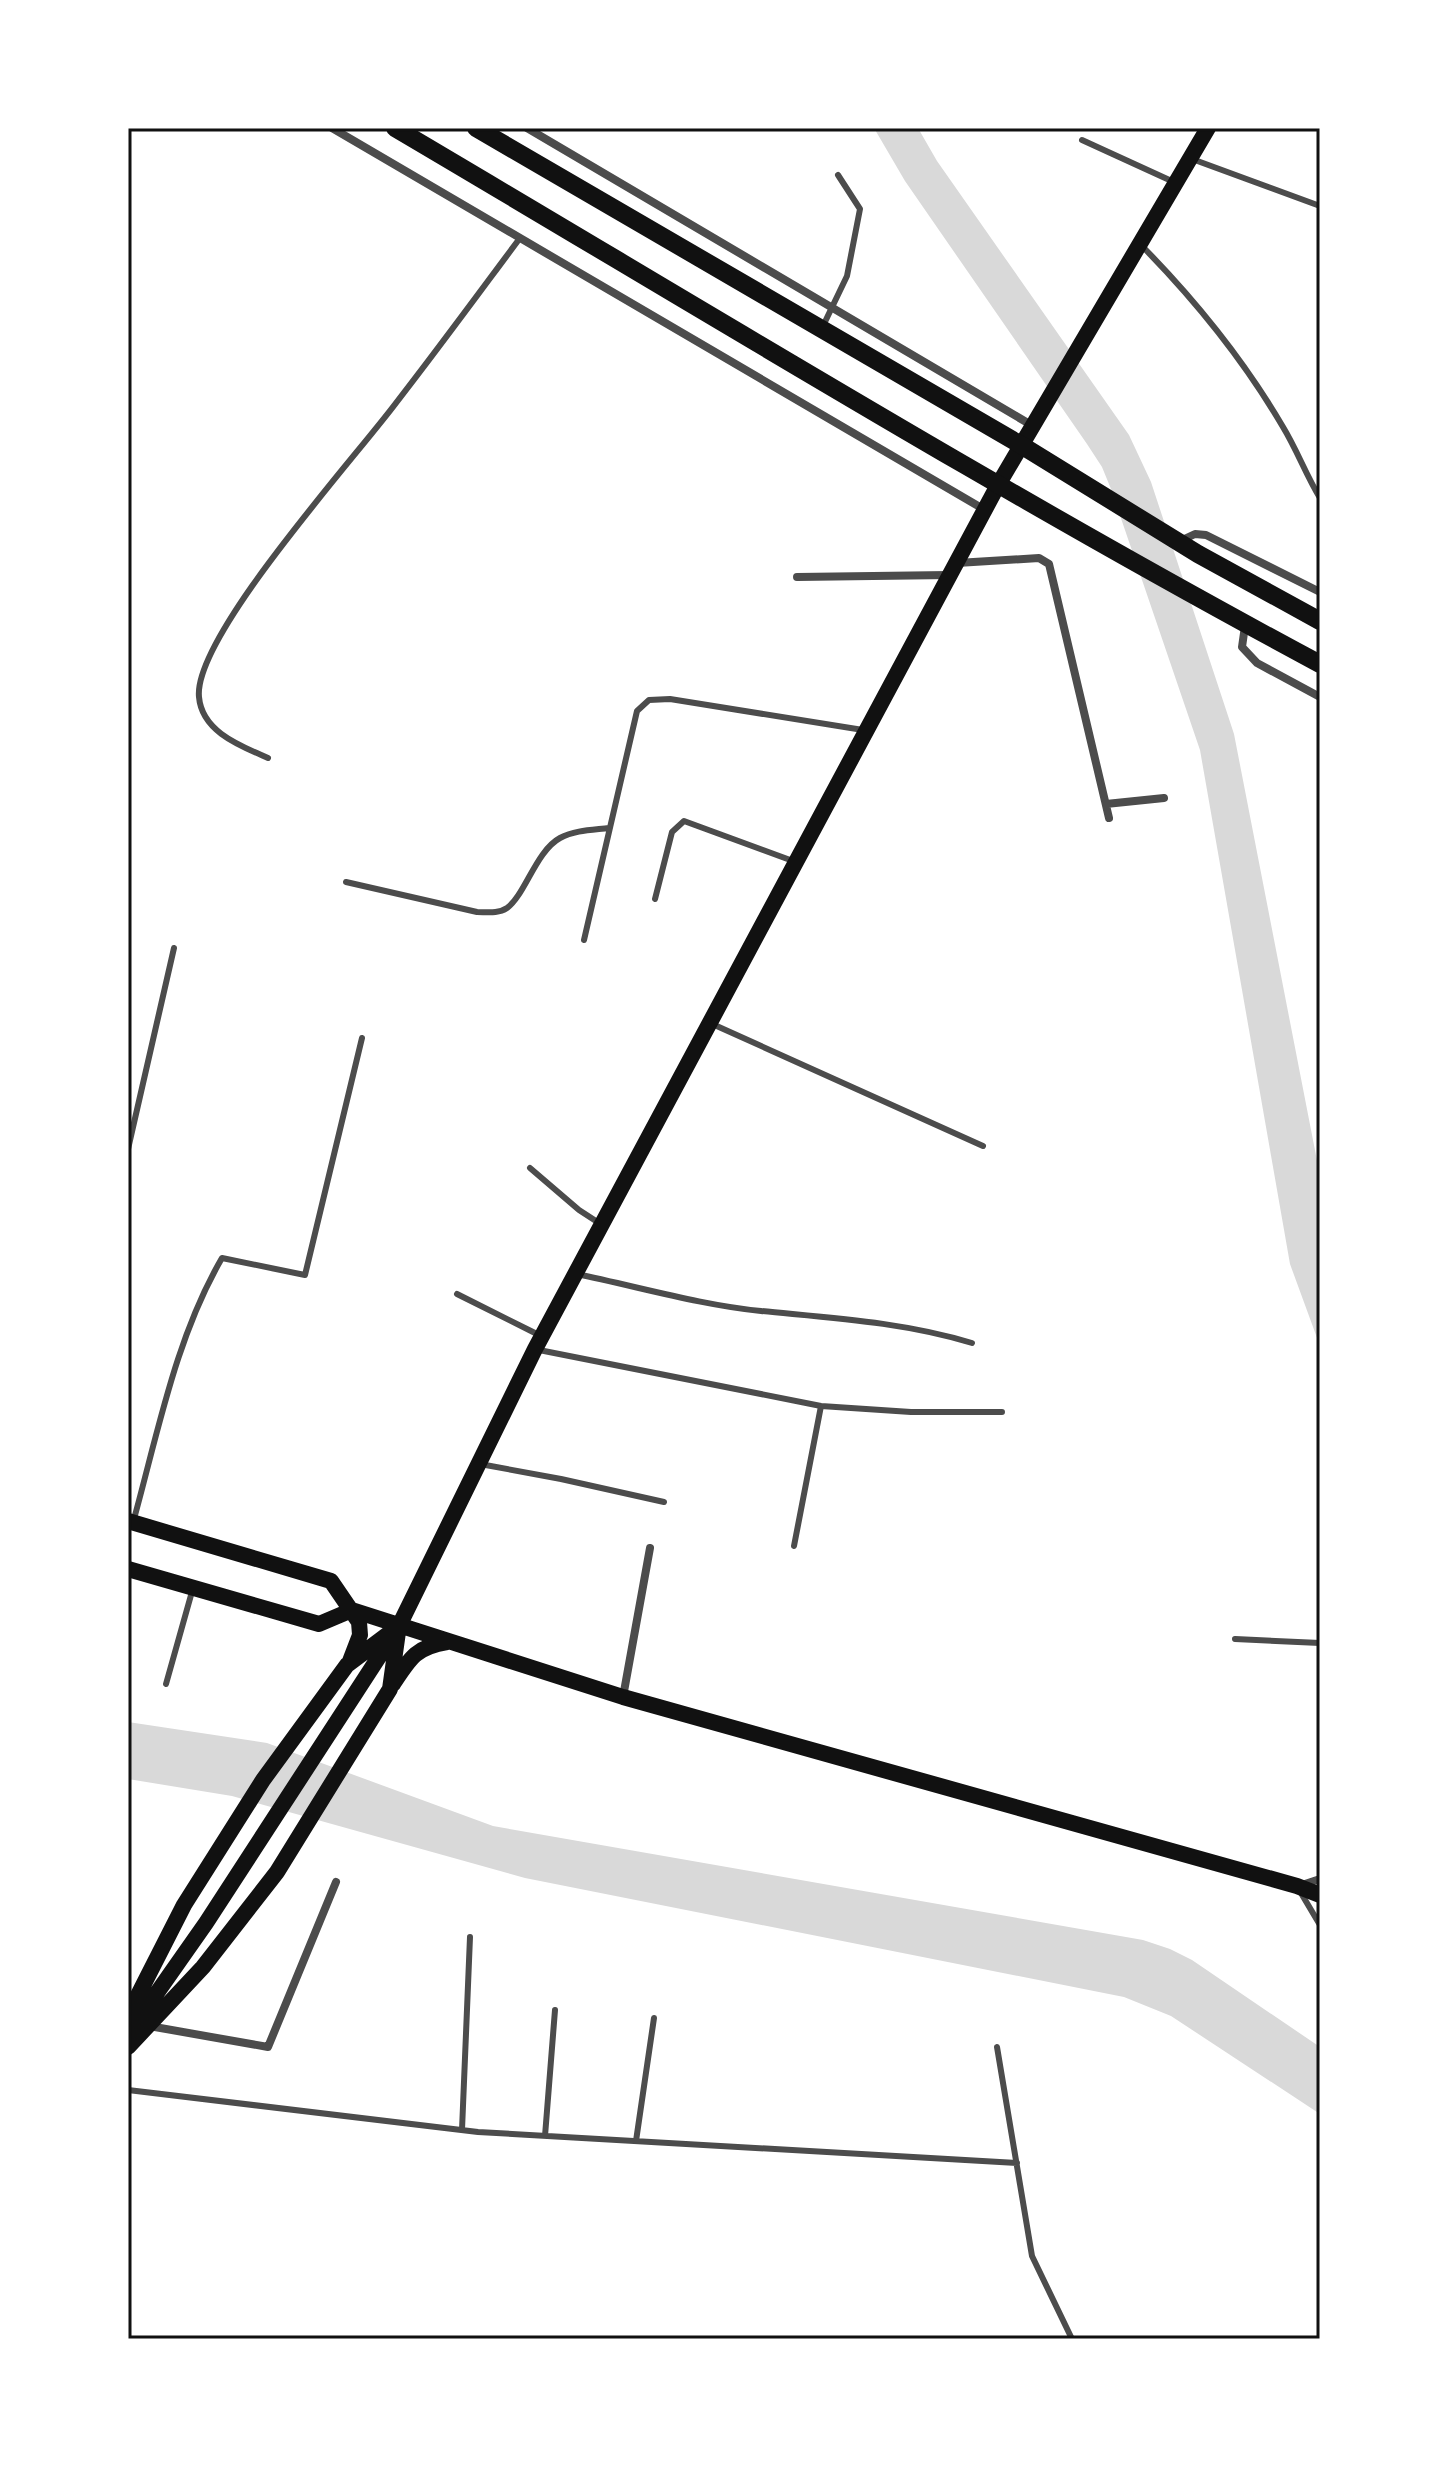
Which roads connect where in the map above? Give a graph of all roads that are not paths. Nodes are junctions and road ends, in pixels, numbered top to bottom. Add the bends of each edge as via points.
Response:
1 (332, 128) edge
2 (395, 128) edge
3 (476, 128) edge
4 (527, 128) edge
5 (1208, 128) edge
6 (1082, 140) dead end
7 (1190, 159) junction
8 (838, 175) dead end
9 (1176, 183) junction
10 (1320, 206) edge
11 (520, 238) junction
12 (1140, 244) junction
13 (832, 309) junction
14 (822, 329) junction
15 (1036, 419) junction
16 (1021, 445) junction
17 (998, 485) junction
18 (1320, 498) edge
19 (985, 510) junction
20 (1178, 542) junction
21 (953, 569) junction
22 (797, 577) dead end
23 (1320, 592) edge
24 (1320, 621) edge
25 (1245, 624) junction
26 (1320, 664) edge
27 (1320, 697) edge
28 (866, 731) junction
29 (268, 758) dead end
30 (1164, 798) dead end
31 (1106, 804) junction
32 (1109, 818) dead end
33 (609, 828) junction
34 (796, 862) junction
35 (346, 882) dead end
36 (655, 899) dead end
37 (584, 940) dead end
38 (174, 948) dead end
39 (710, 1023) junction
40 (362, 1038) dead end
41 (983, 1146) dead end
42 (128, 1149) edge
43 (530, 1168) dead end
44 (602, 1225) junction
45 (576, 1274) junction
46 (457, 1294) dead end
47 (539, 1343) junction
48 (972, 1343) dead end
49 (821, 1406) junction
50 (1002, 1412) dead end
51 (480, 1464) junction
52 (664, 1502) dead end
53 (131, 1522) edge
54 (794, 1546) dead end
55 (650, 1548) dead end
56 (128, 1569) edge
57 (193, 1588) junction
58 (352, 1610) junction
59 (399, 1626) junction
60 (1235, 1639) dead end
61 (449, 1642) junction
62 (1320, 1643) edge
63 (347, 1665) junction
64 (166, 1684) dead end
65 (390, 1689) junction
66 (623, 1697) junction
67 (1320, 1879) edge
68 (336, 1882) dead end
69 (1297, 1886) junction
70 (1320, 1895) edge
71 (1320, 1925) edge
72 (470, 1937) dead end
73 (555, 2010) dead end
74 (128, 2015) edge
75 (654, 2018) dead end
76 (148, 2025) junction
77 (128, 2034) edge
78 (128, 2047) edge
79 (997, 2047) dead end
80 (128, 2090) edge
81 (462, 2130) junction
82 (545, 2136) junction
83 (636, 2141) junction
84 (1017, 2163) junction
85 (1072, 2339) edge

1 - 11 street
2 - 17 highway
3 - 14 highway
4 - 13 street
5 - 7 main road
6 - 9 lane
7 - 9 main road
7 - 10 lane
8 - 13 lane via 860,209 847,276
9 - 12 main road
11 - 19 street
11 - 29 lane via 296,528 222,630 207,660 199,697 203,713 222,735
12 - 15 main road
12 - 18 lane via 1264,395
13 - 14 lane
13 - 15 street
14 - 16 highway
15 - 16 main road
16 - 17 main road
16 - 20 highway
17 - 19 main road
17 - 25 highway
19 - 21 main road
20 - 23 street via 1206,535
20 - 24 highway
21 - 22 street
21 - 28 main road
21 - 31 street via 1039,558 1049,564
25 - 26 highway
25 - 27 street via 1242,647 1257,663
28 - 33 lane via 649,700 637,711
28 - 34 main road
30 - 31 street
31 - 32 street
33 - 35 lane via 557,839 509,907 496,912
33 - 37 lane
34 - 36 lane via 684,821 672,832
34 - 39 main road
38 - 42 lane
39 - 41 lane
39 - 44 main road
40 - 53 lane via 305,1275 222,1258 205,1287 172,1376
43 - 44 lane
44 - 45 main road
45 - 47 main road
45 - 48 lane via 759,1311 914,1328
46 - 47 lane
47 - 49 lane
47 - 51 main road
49 - 50 lane
49 - 54 lane
51 - 52 lane
51 - 59 main road
53 - 58 main road via 331,1581
55 - 66 street
56 - 57 main road
57 - 58 main road via 319,1624
57 - 64 lane
58 - 59 main road
58 - 63 main road via 360,1635
59 - 61 main road
59 - 63 main road
59 - 65 main road
59 - 77 main road
60 - 62 lane
61 - 65 main road via 418,1651
61 - 66 main road
63 - 74 main road via 184,1905
65 - 76 main road via 277,1872 203,1967
66 - 69 main road
67 - 69 street
68 - 76 street via 268,2047
69 - 70 main road
69 - 71 lane
72 - 81 lane
73 - 82 lane
75 - 83 lane
76 - 78 main road
79 - 84 lane
80 - 81 lane
81 - 82 lane
82 - 83 lane
83 - 84 lane
84 - 85 lane via 1032,2256

